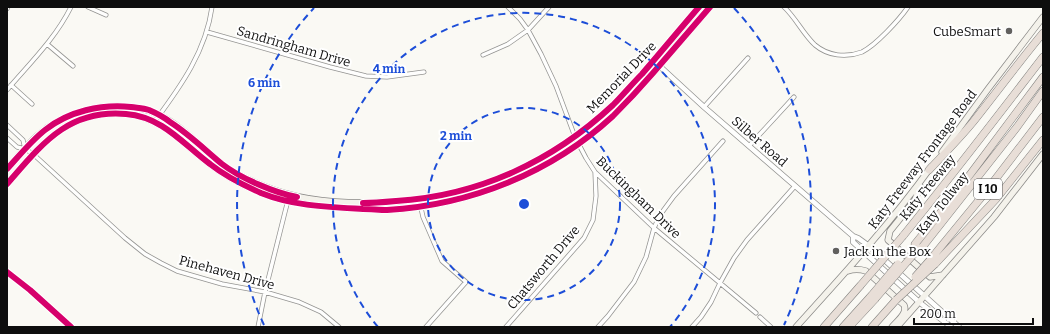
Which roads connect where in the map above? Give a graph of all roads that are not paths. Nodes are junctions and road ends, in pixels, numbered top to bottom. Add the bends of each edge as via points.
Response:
1 (71, 7) edge
2 (88, 7) edge
3 (212, 7) edge
4 (508, 7) edge
5 (549, 7) edge
6 (699, 7) edge
7 (710, 7) edge
8 (784, 7) edge
9 (908, 7) edge
10 (106, 15) dead end
11 (1043, 17) edge
12 (528, 30) junction
13 (207, 32) junction
14 (1043, 33) edge
15 (47, 44) junction
16 (483, 55) dead end
17 (1043, 57) edge
18 (748, 58) dead end
19 (654, 61) junction
20 (73, 66) dead end
21 (659, 66) junction
22 (424, 72) dead end
23 (1043, 77) edge
24 (11, 85) junction
25 (7, 90) edge
26 (1043, 91) edge
27 (794, 96) dead end
28 (32, 104) dead end
29 (704, 107) junction
30 (159, 115) junction
31 (1043, 117) edge
32 (155, 121) junction
33 (7, 125) edge
34 (575, 137) junction
35 (7, 138) edge
36 (1043, 140) edge
37 (723, 141) dead end
38 (578, 144) junction
39 (749, 146) junction
40 (26, 149) junction
41 (33, 154) junction
42 (1043, 154) edge
43 (7, 169) edge
44 (929, 170) junction
45 (595, 172) junction
46 (236, 173) junction
47 (232, 179) junction
48 (499, 179) junction
49 (922, 180) junction
50 (7, 184) edge
51 (502, 186) junction
52 (795, 186) junction
53 (290, 195) junction
54 (419, 199) junction
55 (287, 201) junction
56 (421, 206) junction
57 (654, 228) junction
58 (853, 236) junction
59 (869, 246) junction
60 (918, 248) junction
61 (864, 252) junction
62 (933, 262) junction
63 (847, 271) junction
64 (7, 272) edge
65 (943, 275) junction
66 (720, 283) junction
67 (265, 292) junction
68 (925, 296) junction
69 (874, 299) junction
70 (919, 302) junction
71 (756, 314) dead end
72 (760, 317) dead end
73 (71, 327) edge
74 (258, 327) edge
75 (339, 327) edge
76 (426, 327) edge
77 (506, 327) edge
78 (598, 327) edge
79 (692, 327) edge
80 (771, 327) edge
81 (796, 327) edge
82 (824, 327) edge
83 (843, 327) edge
84 (849, 327) edge
85 (855, 327) edge
86 (872, 327) edge
87 (892, 327) edge
88 (897, 327) edge
89 (950, 327) edge
90 (959, 327) edge

1 - 15 street
2 - 10 street
3 - 13 street
4 - 12 street, Buckingham Drive
5 - 12 street
6 - 19 main road, Memorial Drive
7 - 21 main road, Memorial Drive
8 - 9 street via 811,41 822,50 841,56 871,46 892,27
11 - 44 main road, Katy Freeway Frontage Road
12 - 16 street via 508,44
12 - 34 street, Buckingham Drive via 556,86
13 - 22 street, Sandringham Drive via 366,76 387,77
13 - 30 street via 189,72
14 - 44 highway via 968,128
15 - 20 street
15 - 24 street
17 - 82 highway, Katy Freeway / I 10, bridge via 903,236
18 - 29 street
19 - 21 street, Silber Road
19 - 34 main road, Memorial Drive via 614,104
21 - 29 street, Silber Road
21 - 38 main road, Memorial Drive via 613,116
23 - 60 highway
24 - 25 street
24 - 28 street
26 - 60 highway, Katy Tollway via 966,192
27 - 39 street
29 - 39 street, Silber Road
30 - 32 street
30 - 40 main road, Memorial Drive via 149,110 120,106 90,109 54,123
30 - 46 main road, Memorial Drive via 180,128
31 - 62 highway, I 10
32 - 41 main road, Memorial Drive via 137,115 98,114 73,122
32 - 47 main road, Memorial Drive via 175,134 210,165
33 - 40 street via 23,140
34 - 38 street, Buckingham Drive
34 - 48 main road, Memorial Drive via 534,163
35 - 40 street via 17,147
36 - 62 highway via 996,199
37 - 57 street via 674,196
38 - 45 street, Buckingham Drive
38 - 51 main road, Memorial Drive via 539,169
39 - 52 street, Silber Road
40 - 41 street, Pinehaven Drive
40 - 43 main road, Memorial Drive
41 - 50 main road, Memorial Drive
41 - 67 street, Pinehaven Drive via 145,254 176,271 222,284
42 - 65 main road via 994,217
44 - 49 main road, Katy Freeway Frontage Road
45 - 57 street, Buckingham Drive
45 - 77 street, Chatsworth Drive via 593,220 584,238
46 - 47 main road
46 - 53 main road, Memorial Drive
47 - 55 main road, Memorial Drive via 248,188
48 - 51 main road
48 - 54 main road, Memorial Drive via 449,194
49 - 59 main road, Katy Freeway Frontage Road
49 - 65 main road via 915,200 890,231 888,240 930,277
51 - 56 main road, Memorial Drive via 466,197
52 - 58 street, Silber Road
52 - 66 street via 747,240
53 - 54 main road, Memorial Drive via 366,203
53 - 55 street
54 - 56 street
55 - 56 main road, Memorial Drive via 335,208 386,210
55 - 67 street
56 - 76 street via 423,217 442,261 466,282
57 - 66 street, Buckingham Drive
57 - 78 street via 646,257 634,282
58 - 59 street, Silber Road
58 - 61 street, Silber Road via 853,242
59 - 61 main road, Katy Freeway Frontage Road
59 - 68 street, Silber Road
60 - 69 highway, bridge
61 - 63 main road, Katy Freeway Frontage Road
61 - 70 street, Silber Road
62 - 86 highway, bridge
63 - 81 main road, Katy Freeway Frontage Road
63 - 87 main road via 866,271 906,307
64 - 73 street
65 - 68 main road
66 - 71 street, Buckingham Drive
66 - 79 street via 701,318
67 - 74 street
67 - 75 street, Pinehaven Drive via 299,302 321,312
68 - 70 main road
68 - 90 street, Silber Road
69 - 83 highway
69 - 84 highway
69 - 85 highway
70 - 88 main road
70 - 89 street, Silber Road
72 - 80 street

